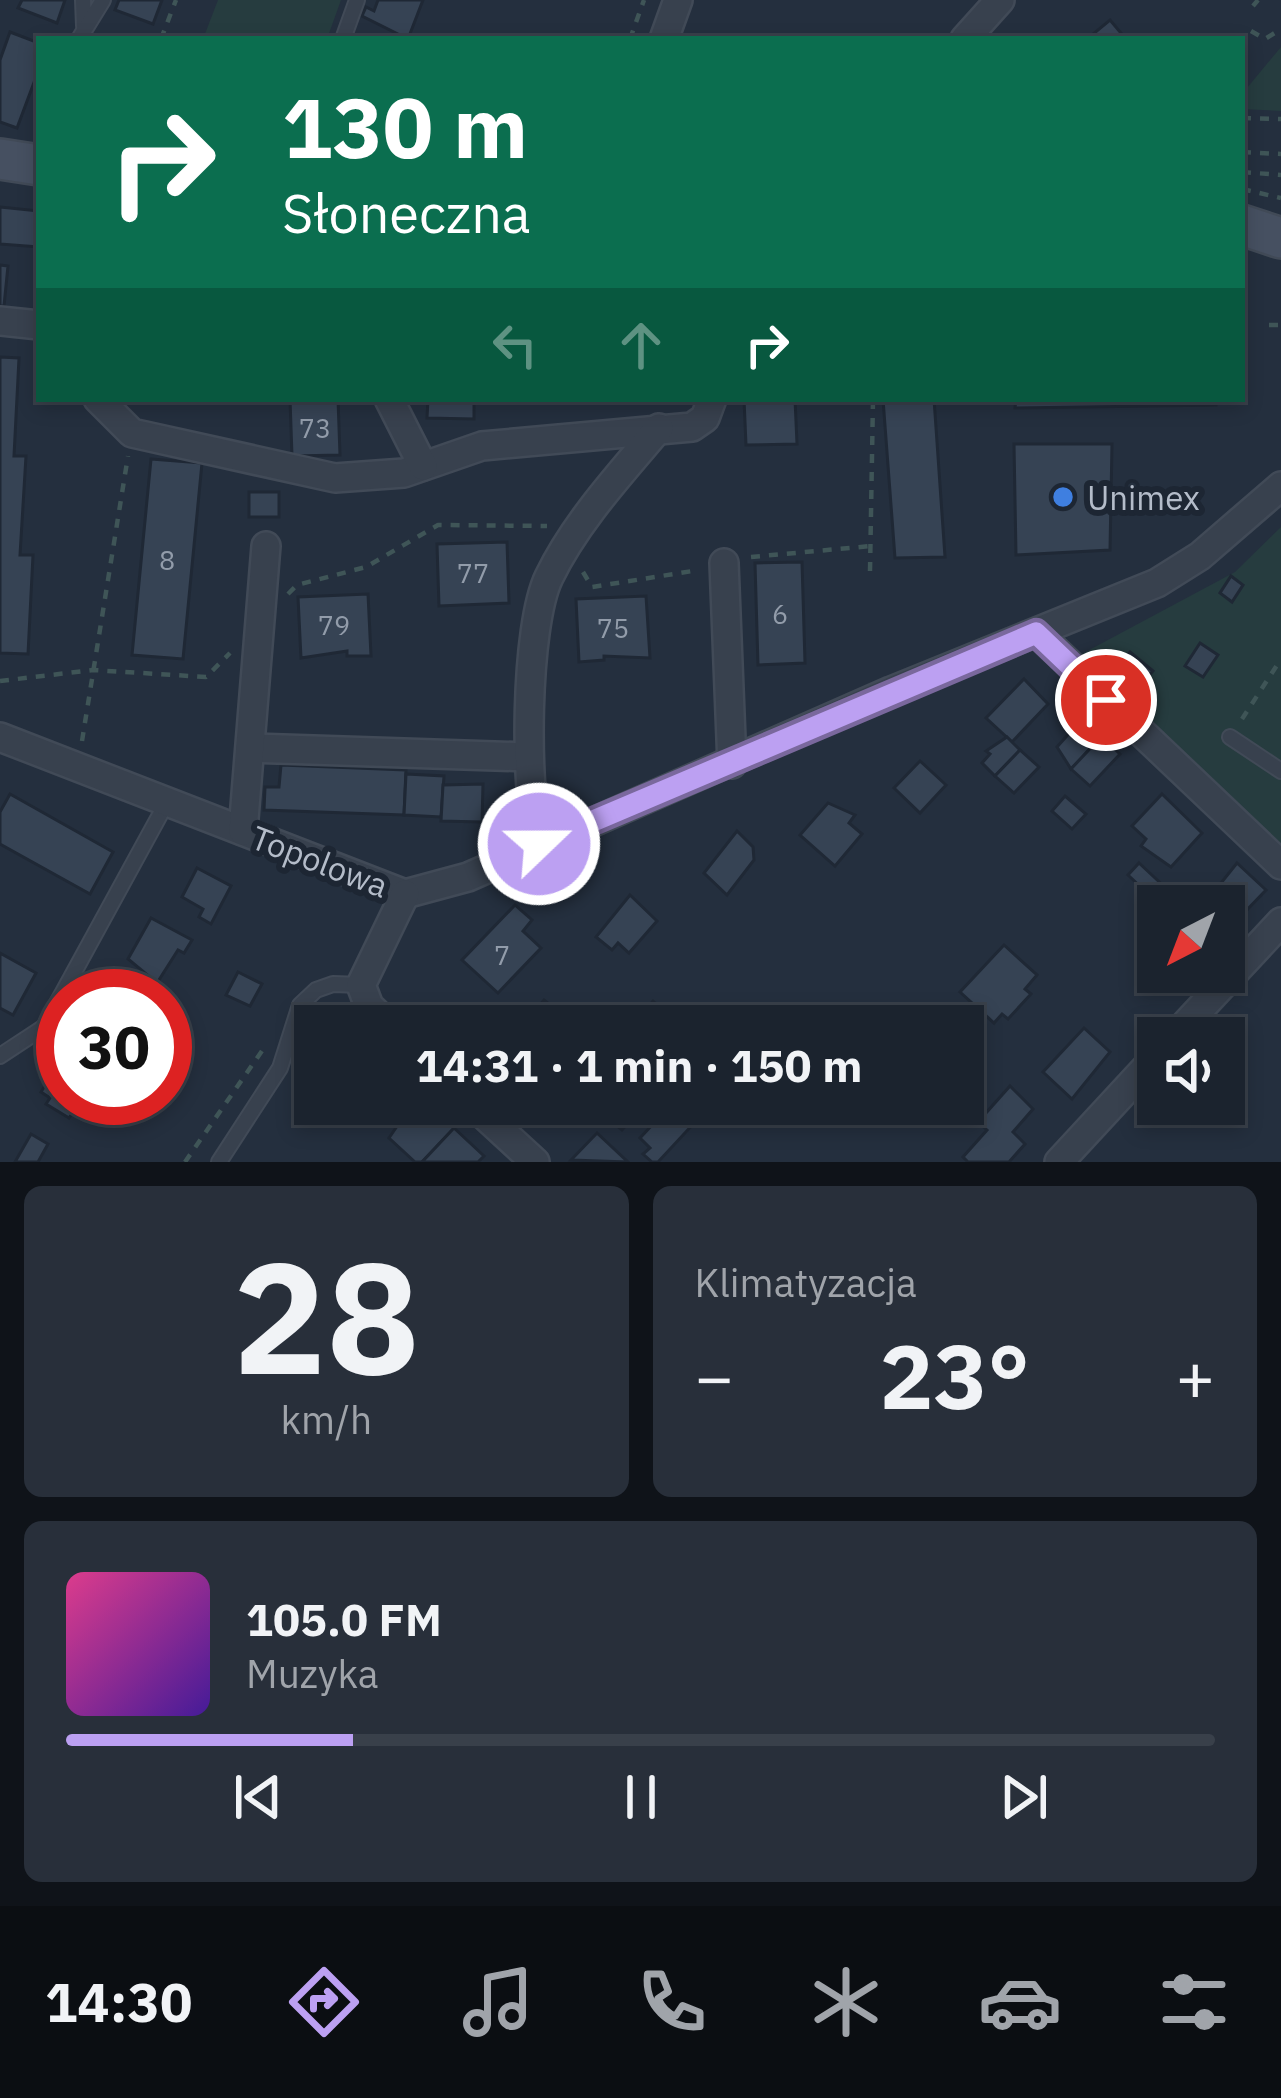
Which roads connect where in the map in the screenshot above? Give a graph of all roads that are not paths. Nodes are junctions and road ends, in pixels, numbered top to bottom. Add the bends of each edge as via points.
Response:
1 (83, 0) edge
2 (103, 0) edge
3 (357, 0) edge
4 (678, 0) edge
5 (1000, 0) edge
6 (81, 33) edge
7 (344, 36) edge
8 (665, 36) edge
9 (968, 36) edge
10 (1245, 226) edge
11 (1281, 238) edge
12 (0, 321) edge
13 (36, 325) edge
14 (101, 402) edge
15 (390, 402) edge
16 (711, 402) edge
17 (659, 428) junction
18 (423, 466) junction
19 (1281, 486) edge
20 (266, 545) dead end
21 (724, 563) dead end
22 (1036, 633) junction
23 (0, 737) edge
24 (1230, 737) dead end
25 (250, 748) junction
26 (528, 757) junction
27 (732, 764) junction
28 (1281, 771) edge
29 (167, 802) junction
30 (243, 831) junction
31 (539, 844) junction
32 (1281, 866) edge
33 (405, 894) junction
34 (1281, 922) edge
35 (361, 985) junction
36 (369, 1005) edge
37 (1193, 1017) edge
38 (0, 1056) edge
39 (1137, 1077) edge
40 (495, 1125) edge
41 (219, 1162) edge
42 (535, 1162) edge
43 (1059, 1162) edge

1 - 6 lane
2 - 6 lane
3 - 7 lane
4 - 8 street
5 - 9 street
10 - 11 street
12 - 13 street
14 - 18 street via 132,433 334,478
15 - 18 street
16 - 17 street via 692,427
17 - 18 street via 482,446
17 - 26 street via 547,580
19 - 22 street, Topolowa via 1157,583
20 - 25 street
21 - 27 street
22 - 27 street, Topolowa
22 - 32 street
23 - 29 street, Topolowa
24 - 28 lane
25 - 26 street
25 - 30 street
26 - 31 street
27 - 31 street, Topolowa
29 - 30 street, Topolowa
29 - 38 lane via 44,1027
30 - 33 street, Topolowa
31 - 33 street, Topolowa via 468,878
33 - 35 street
34 - 37 street
35 - 36 street
35 - 41 lane via 333,983 300,1005 280,1069
39 - 43 street
40 - 42 street

